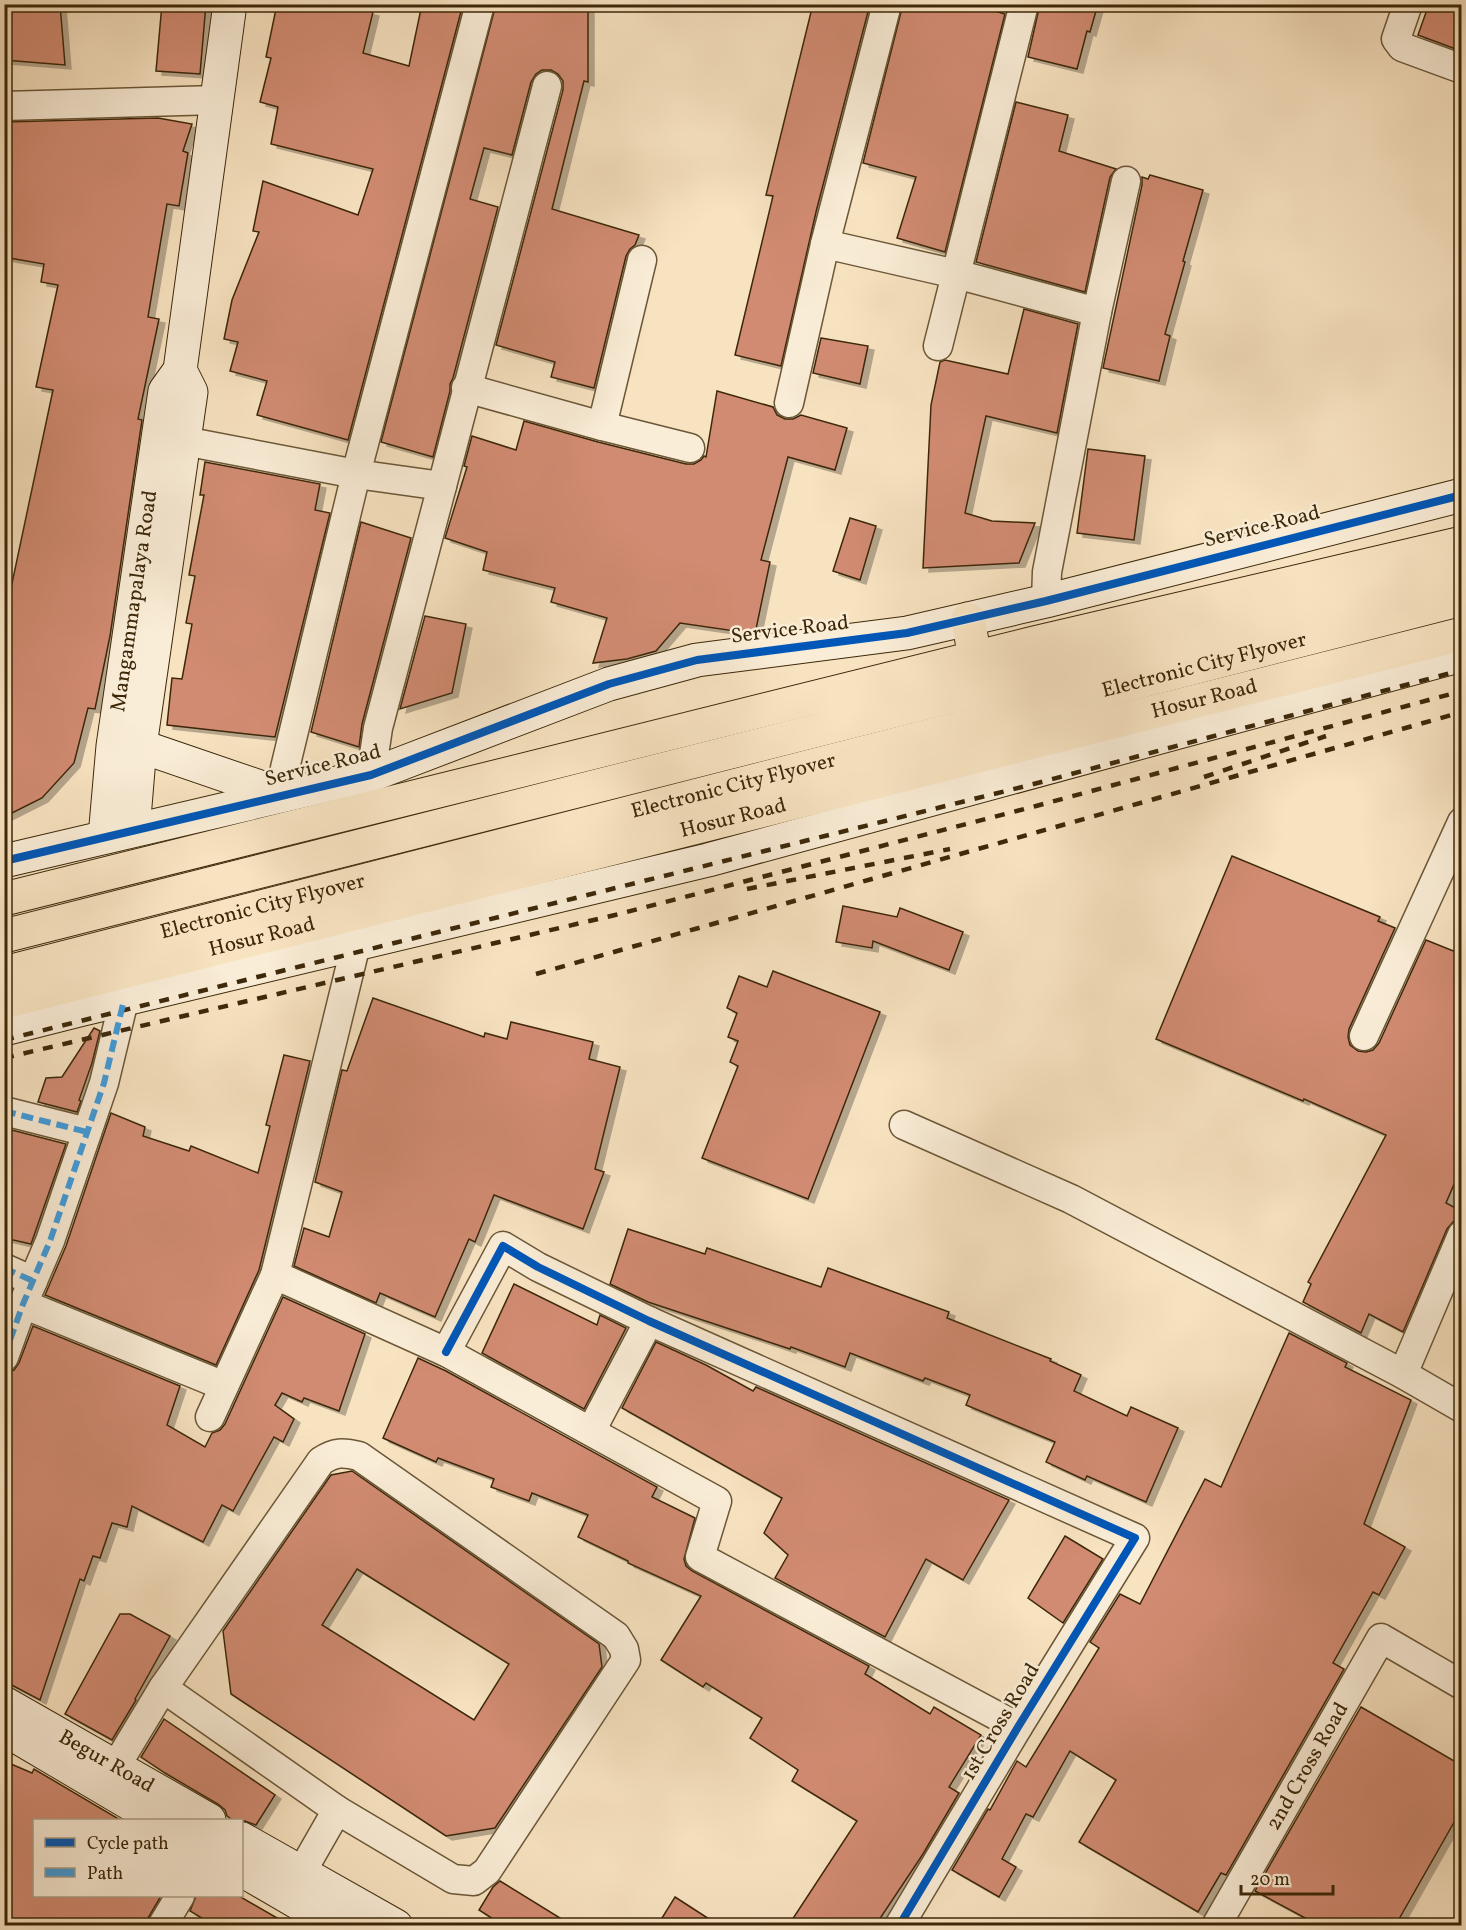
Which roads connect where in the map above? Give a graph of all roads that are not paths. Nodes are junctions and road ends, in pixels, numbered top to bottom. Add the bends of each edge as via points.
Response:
1 (230, 4) edge
2 (480, 4) edge
3 (887, 4) edge
4 (1024, 4) edge
5 (1408, 4) edge
6 (1461, 69) edge
7 (547, 87) dead end
8 (217, 100) junction
9 (4, 106) edge
10 (1126, 181) dead end
11 (825, 244) junction
12 (642, 260) dead end
13 (956, 274) junction
14 (1097, 312) junction
15 (938, 346) dead end
16 (180, 370) junction
17 (466, 388) junction
18 (789, 403) dead end
19 (602, 426) junction
20 (184, 441) junction
21 (690, 448) dead end
22 (356, 474) junction
23 (442, 486) junction
24 (1461, 495) edge
25 (1461, 543) edge
26 (1461, 567) edge
27 (1461, 599) edge
28 (1046, 600) junction
29 (968, 619) junction
30 (1461, 634) edge
31 (1461, 655) edge
32 (975, 658) junction
33 (140, 747) junction
34 (371, 776) junction
35 (286, 794) junction
36 (1461, 822) edge
37 (119, 833) junction
38 (4, 861) edge
39 (4, 899) edge
40 (4, 936) edge
41 (356, 944) junction
42 (4, 973) edge
43 (124, 1000) junction
44 (4, 1002) edge
45 (4, 1029) edge
46 (1364, 1036) dead end
47 (4, 1111) edge
48 (904, 1125) dead end
49 (87, 1132) junction
50 (1461, 1235) edge
51 (4, 1268) edge
52 (275, 1275) junction
53 (28, 1292) junction
54 (650, 1322) junction
55 (446, 1352) junction
56 (4, 1357) edge
57 (1403, 1374) junction
58 (224, 1386) junction
59 (1461, 1408) edge
60 (210, 1418) dead end
61 (591, 1431) junction
62 (1461, 1685) edge
63 (163, 1688) junction
64 (4, 1703) edge
65 (1018, 1727) junction
66 (4, 1729) edge
67 (116, 1766) junction
68 (337, 1810) junction
69 (155, 1819) edge
70 (206, 1819) edge
71 (243, 1840) edge
72 (243, 1871) edge
73 (301, 1873) junction
74 (179, 1897) edge
75 (327, 1923) edge
76 (1225, 1923) edge
77 (162, 1926) edge
78 (396, 1926) edge
79 (899, 1926) edge

1 - 8 street, Mangammapalaya Road
2 - 22 street
3 - 11 street
4 - 13 street
5 - 6 street via 1396,39 1402,47
7 - 17 street
8 - 9 street
8 - 16 street, Mangammapalaya Road
10 - 14 street
11 - 13 street
11 - 18 street
12 - 19 street
13 - 14 street
13 - 15 street
14 - 28 street via 1047,572
16 - 20 street, Mangammapalaya Road via 191,392
16 - 37 street, Mangammapalaya Road via 165,392 113,746
17 - 19 street
17 - 23 street
19 - 21 street
20 - 22 street
20 - 33 street, Mangammapalaya Road
22 - 23 street
22 - 35 street via 285,768
23 - 34 street via 378,728
24 - 28 street, Service Road
25 - 32 highway
26 - 40 highway, Electronic City Flyover
27 - 42 highway, Electronic City Flyover
28 - 29 street, Service Road
29 - 32 highway
29 - 34 street, Service Road via 907,633 697,660 609,684
30 - 44 highway, Hosur Road
31 - 41 street via 708,860
32 - 39 highway
33 - 35 street
33 - 37 street, Mangammapalaya Road
34 - 35 street, Service Road
35 - 37 street, Service Road
36 - 46 street
37 - 38 street, Service Road
41 - 43 street
41 - 52 street
43 - 45 street
43 - 49 street via 104,1083
47 - 49 street
48 - 57 street via 1071,1199
49 - 53 street
50 - 57 street
51 - 53 street
52 - 55 street
52 - 58 street
53 - 56 street
53 - 58 street
54 - 55 street via 503,1246
54 - 61 street
54 - 65 street, 1st Cross Road via 1135,1538
55 - 61 street
57 - 59 street
58 - 60 street
61 - 65 street via 717,1501 700,1557
62 - 76 street, 2nd Cross Road via 1381,1638
63 - 67 street
63 - 68 street
63 - 68 street via 321,1461 345,1452 359,1456 616,1636 624,1649 626,1660 620,1671 487,1871 474,1881 453,1879
64 - 67 street, Begur Road
65 - 79 street, 1st Cross Road
66 - 69 street, Begur Road
67 - 70 street, Begur Road
68 - 73 street
71 - 73 street
72 - 75 street
73 - 78 street
74 - 77 street

